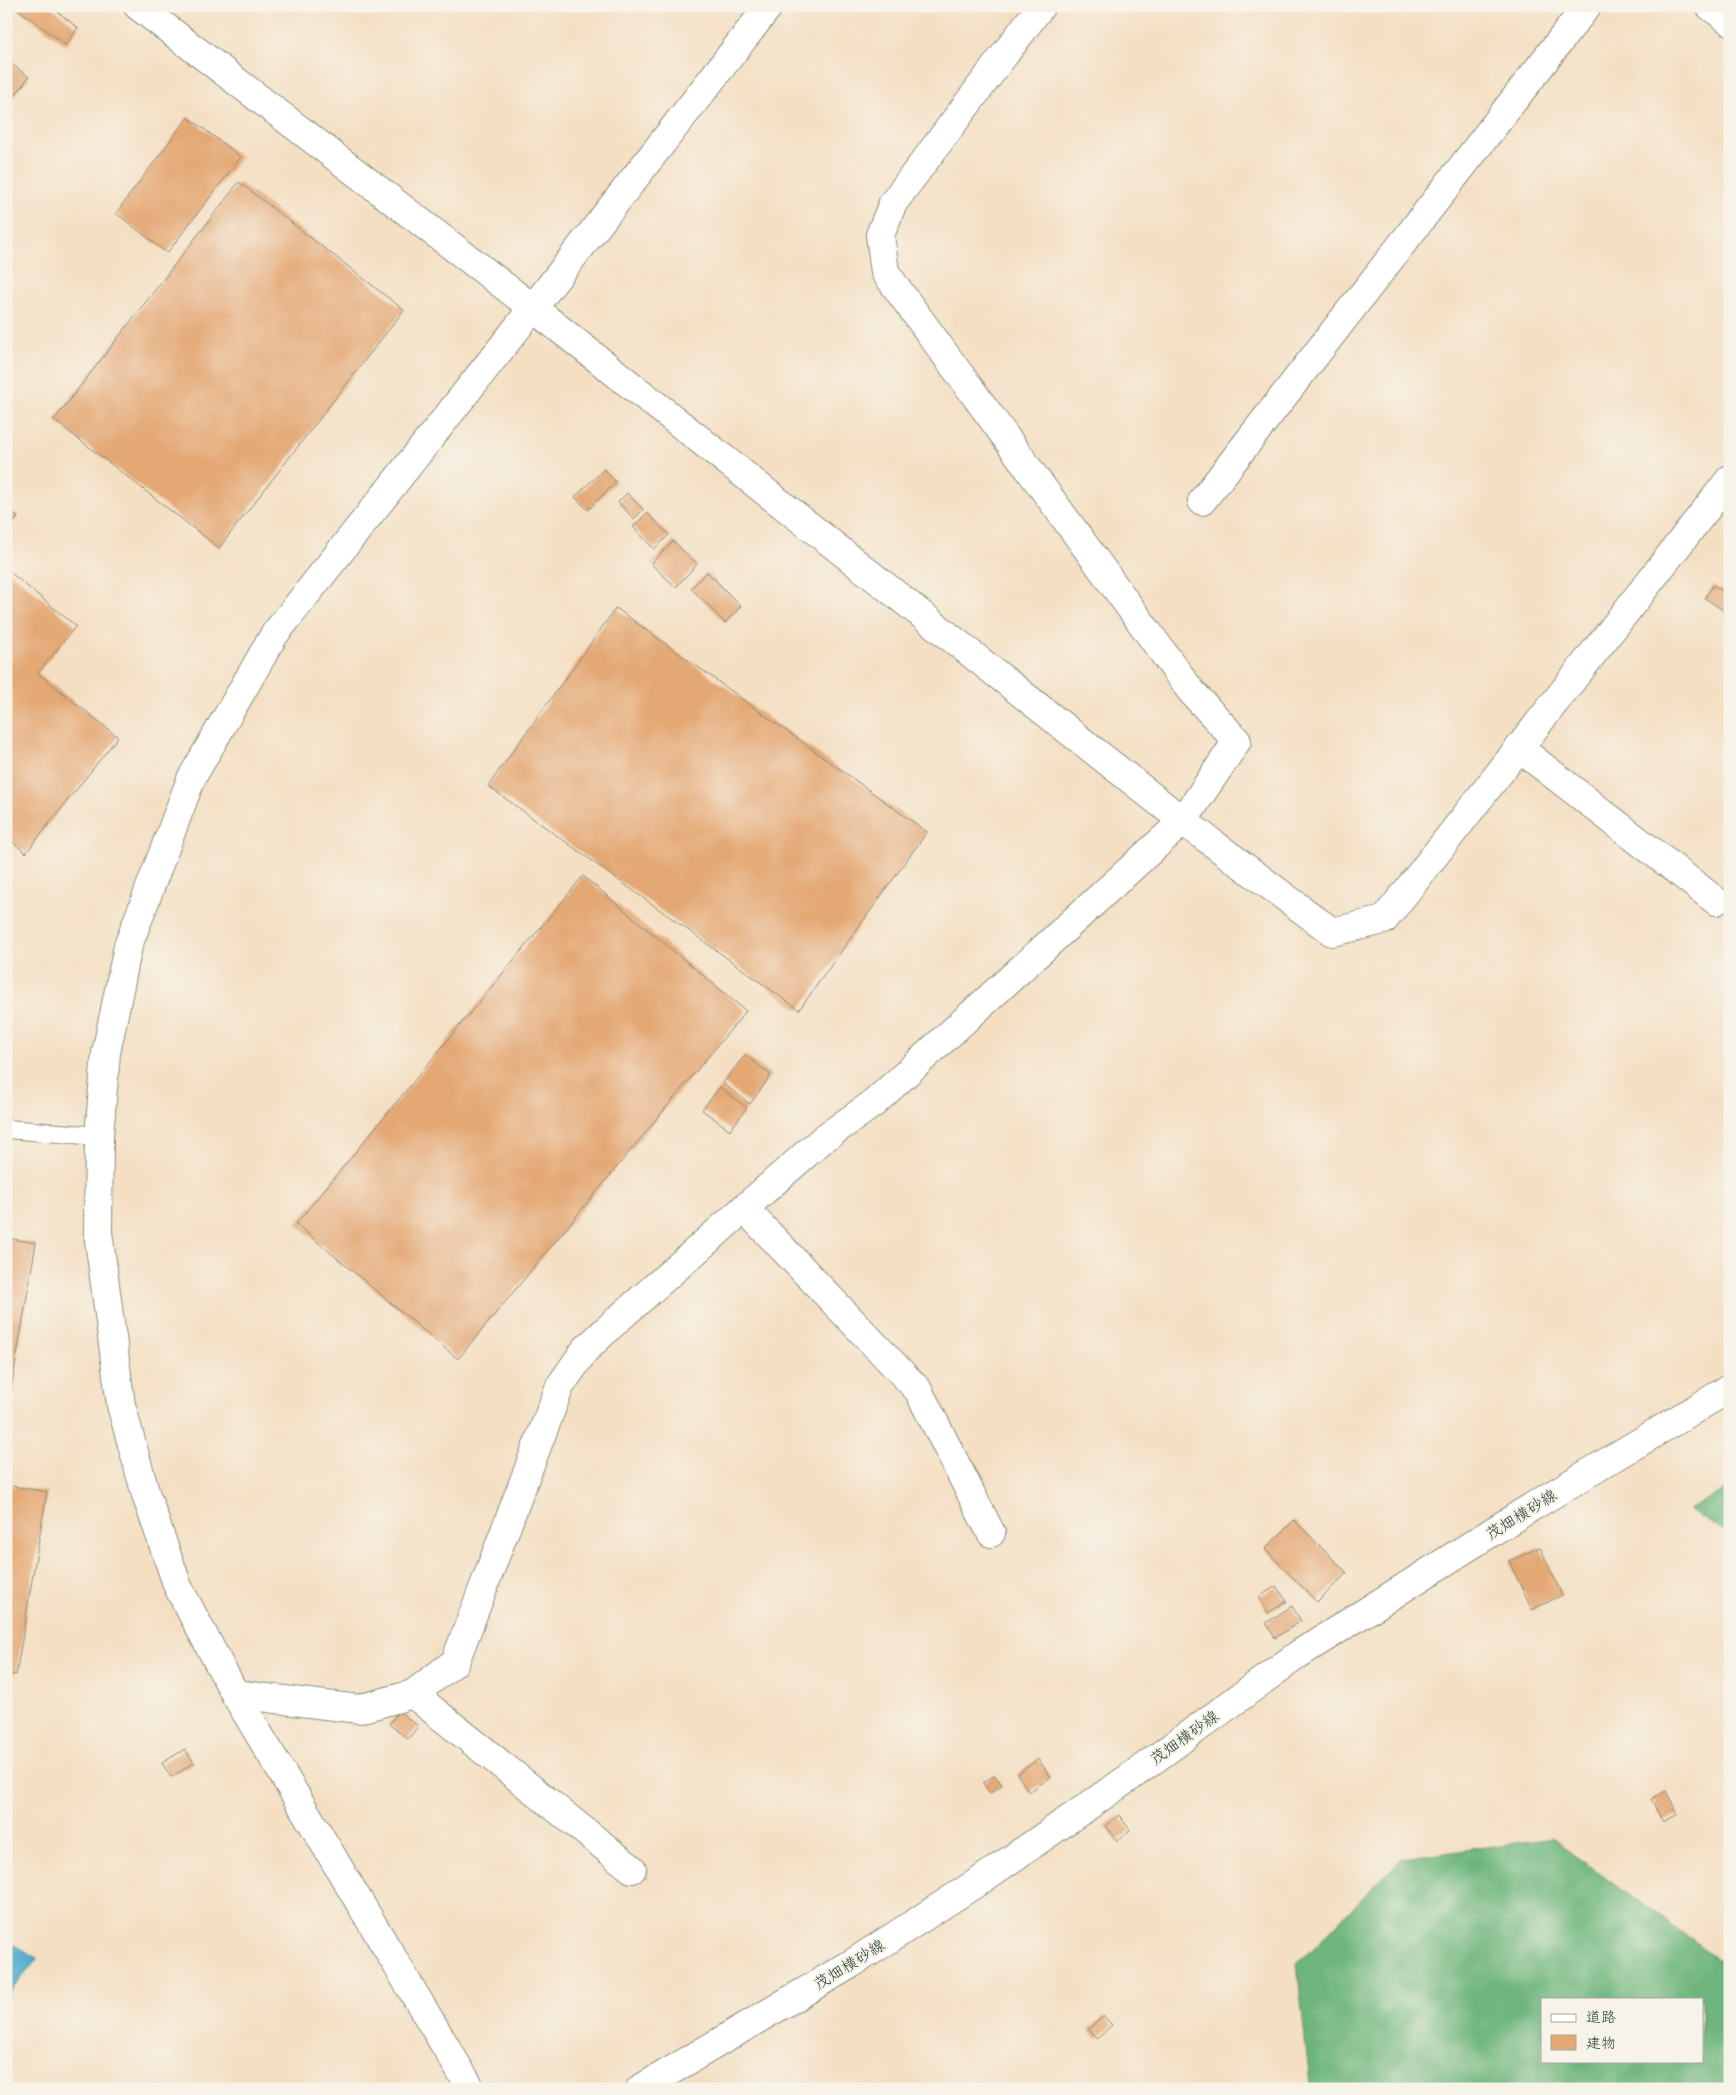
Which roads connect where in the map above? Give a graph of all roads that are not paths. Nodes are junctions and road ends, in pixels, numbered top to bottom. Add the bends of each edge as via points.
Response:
1 (138, 6) edge
2 (769, 6) edge
3 (1041, 6) edge
4 (1587, 6) edge
5 (1710, 6) edge
6 (1730, 21) edge
7 (533, 308) junction
8 (1730, 479) edge
9 (1202, 501) dead end
10 (1519, 748) junction
11 (1183, 822) junction
12 (1716, 901) dead end
13 (6, 1129) edge
14 (99, 1136) junction
15 (744, 1208) junction
16 (1730, 1388) edge
17 (991, 1533) dead end
18 (235, 1694) junction
19 (413, 1694) junction
20 (632, 1869) dead end
21 (471, 2089) edge
22 (640, 2089) edge

1 - 7 street
2 - 7 street
3 - 11 street via 893,203 880,235 885,272 1191,690 1237,741
4 - 9 street
5 - 6 street
7 - 11 street
7 - 14 street via 274,635 191,779 128,946 106,1053
8 - 10 street
10 - 11 street via 1384,920 1332,932
10 - 12 street
11 - 15 street via 874,1103 823,1139
13 - 14 lane
14 - 18 street via 98,1232 121,1405 146,1494 178,1587
15 - 17 street via 918,1390
15 - 19 street via 597,1338 560,1386 455,1662
16 - 22 street, 茂畑横砂線 via 1530,1508 1299,1654 989,1875 859,1958
18 - 19 street via 359,1709
18 - 21 street
19 - 20 street

